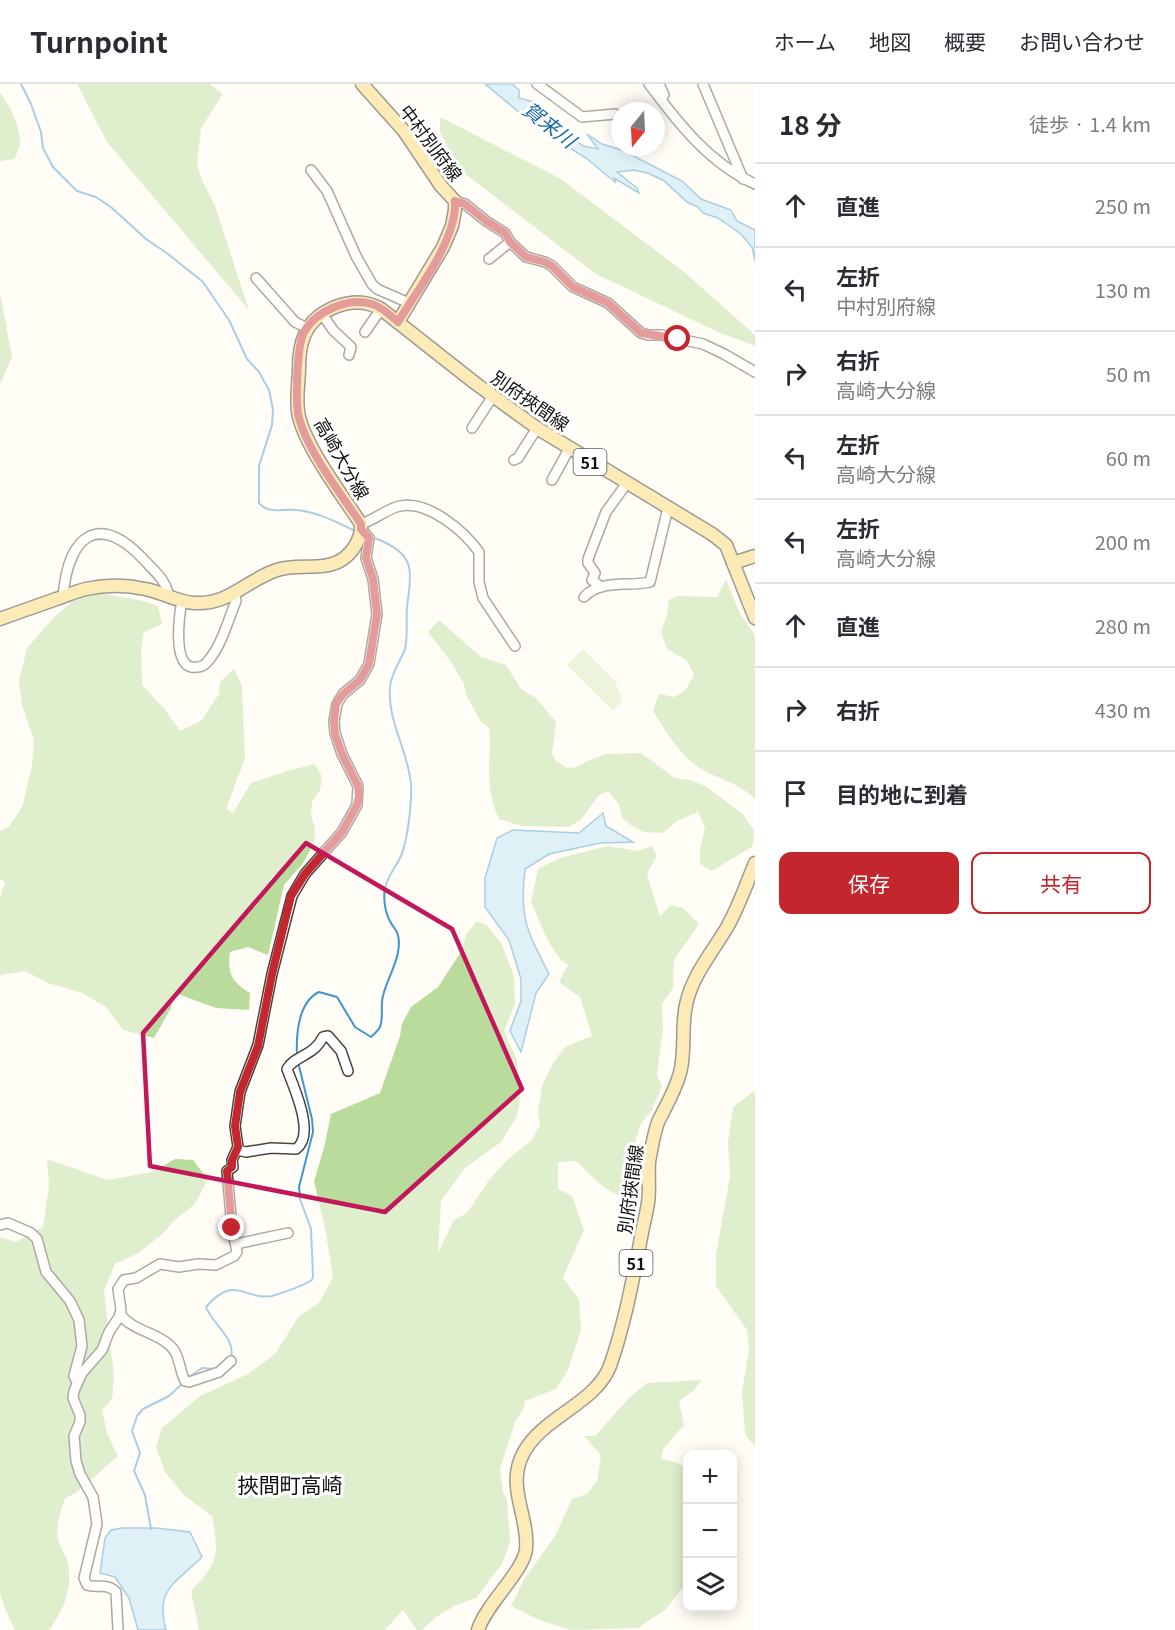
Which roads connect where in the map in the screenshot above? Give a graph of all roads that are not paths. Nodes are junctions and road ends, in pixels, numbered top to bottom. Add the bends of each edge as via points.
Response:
1 (362, 84) edge
2 (537, 84) edge
3 (649, 84) edge
4 (659, 84) edge
5 (703, 84) edge
6 (660, 99) junction
7 (611, 114) edge
8 (311, 171) dead end
9 (743, 179) junction
10 (755, 184) edge
11 (455, 201) junction
12 (510, 242) junction
13 (489, 259) dead end
14 (256, 278) dead end
15 (409, 303) junction
16 (381, 309) junction
17 (322, 314) junction
18 (398, 322) junction
19 (307, 328) junction
20 (365, 332) dead end
21 (349, 355) dead end
22 (755, 372) edge
23 (493, 396) junction
24 (472, 428) dead end
25 (537, 428) junction
26 (569, 449) junction
27 (514, 460) dead end
28 (552, 480) dead end
29 (627, 483) junction
30 (668, 508) junction
31 (361, 526) junction
32 (755, 555) edge
33 (733, 563) junction
34 (601, 587) junction
35 (235, 594) junction
36 (63, 597) junction
37 (169, 597) junction
38 (584, 597) dead end
39 (182, 601) junction
40 (755, 618) edge
41 (0, 619) edge
42 (515, 646) dead end
43 (755, 863) edge
44 (348, 1071) dead end
45 (237, 1150) junction
46 (0, 1225) edge
47 (288, 1233) dead end
48 (237, 1244) junction
49 (120, 1314) junction
50 (231, 1361) dead end
51 (77, 1382) junction
52 (118, 1630) edge
53 (478, 1630) edge

1 - 11 main road, 中村別府線 via 404,131
2 - 7 street via 582,117
3 - 6 street
4 - 6 street via 664,95
5 - 9 street
6 - 9 street via 703,147
8 - 15 street via 327,191 372,284
9 - 10 street
11 - 12 street via 505,233
11 - 15 main road, 中村別府線 via 452,226 443,247
12 - 13 street
12 - 22 street via 526,257 552,266 573,287 608,303 641,333 703,344
14 - 19 street via 295,322
15 - 18 main road, 中村別府線
16 - 17 main road via 353,303
16 - 18 main road
16 - 20 street
17 - 19 main road
17 - 21 street via 351,347
18 - 23 main road, 別府挾間線 / 51
19 - 31 main road, 高崎大分線 via 300,352 299,418 308,441
23 - 24 street
23 - 25 main road, 別府挾間線 / 51
25 - 26 main road, 別府挾間線 / 51
25 - 27 street
26 - 28 street
26 - 29 main road, 別府挾間線 / 51
29 - 30 main road, 別府挾間線 / 51
29 - 34 street via 606,512 588,560 595,573 592,580
30 - 33 main road, 別府挾間線 / 51 via 726,545
30 - 34 street via 650,582
31 - 35 main road via 354,549 343,559 328,566 278,569
31 - 42 street via 392,508 406,505 435,513 459,529 479,552 483,598
31 - 45 street via 369,538 366,558 377,614 369,664 360,680 336,704 334,721 335,734 359,796 342,832 291,896 258,1046 240,1092 235,1126
32 - 33 main road
33 - 40 main road, 別府挾間線 / 51
34 - 38 street
35 - 39 main road via 218,601
35 - 39 street via 236,601 216,650 207,663 195,668 181,659
36 - 37 main road via 85,589 122,586
36 - 37 street via 70,556 84,538 97,534 113,535 135,549 166,583
36 - 41 main road
37 - 39 main road
43 - 53 main road, 別府挾間線 / 51 via 727,928 691,988 680,1071 672,1097 657,1124 634,1276 609,1369 601,1381 524,1451 516,1489 526,1550 518,1569 482,1617
44 - 45 street via 335,1042 323,1037 314,1050 287,1069 305,1126 302,1144 296,1149
45 - 48 street via 227,1171
46 - 51 street via 8,1223 37,1239 46,1272 70,1301 79,1320 82,1346 74,1376
47 - 48 street
48 - 49 street via 234,1256 216,1265 160,1264 136,1278 124,1280 118,1289
49 - 50 street via 131,1326 170,1347 189,1382 219,1372
49 - 51 street via 102,1350
51 - 52 street via 73,1398 80,1415 74,1447 80,1474 93,1497 97,1524 84,1578 91,1587 102,1584 116,1592

